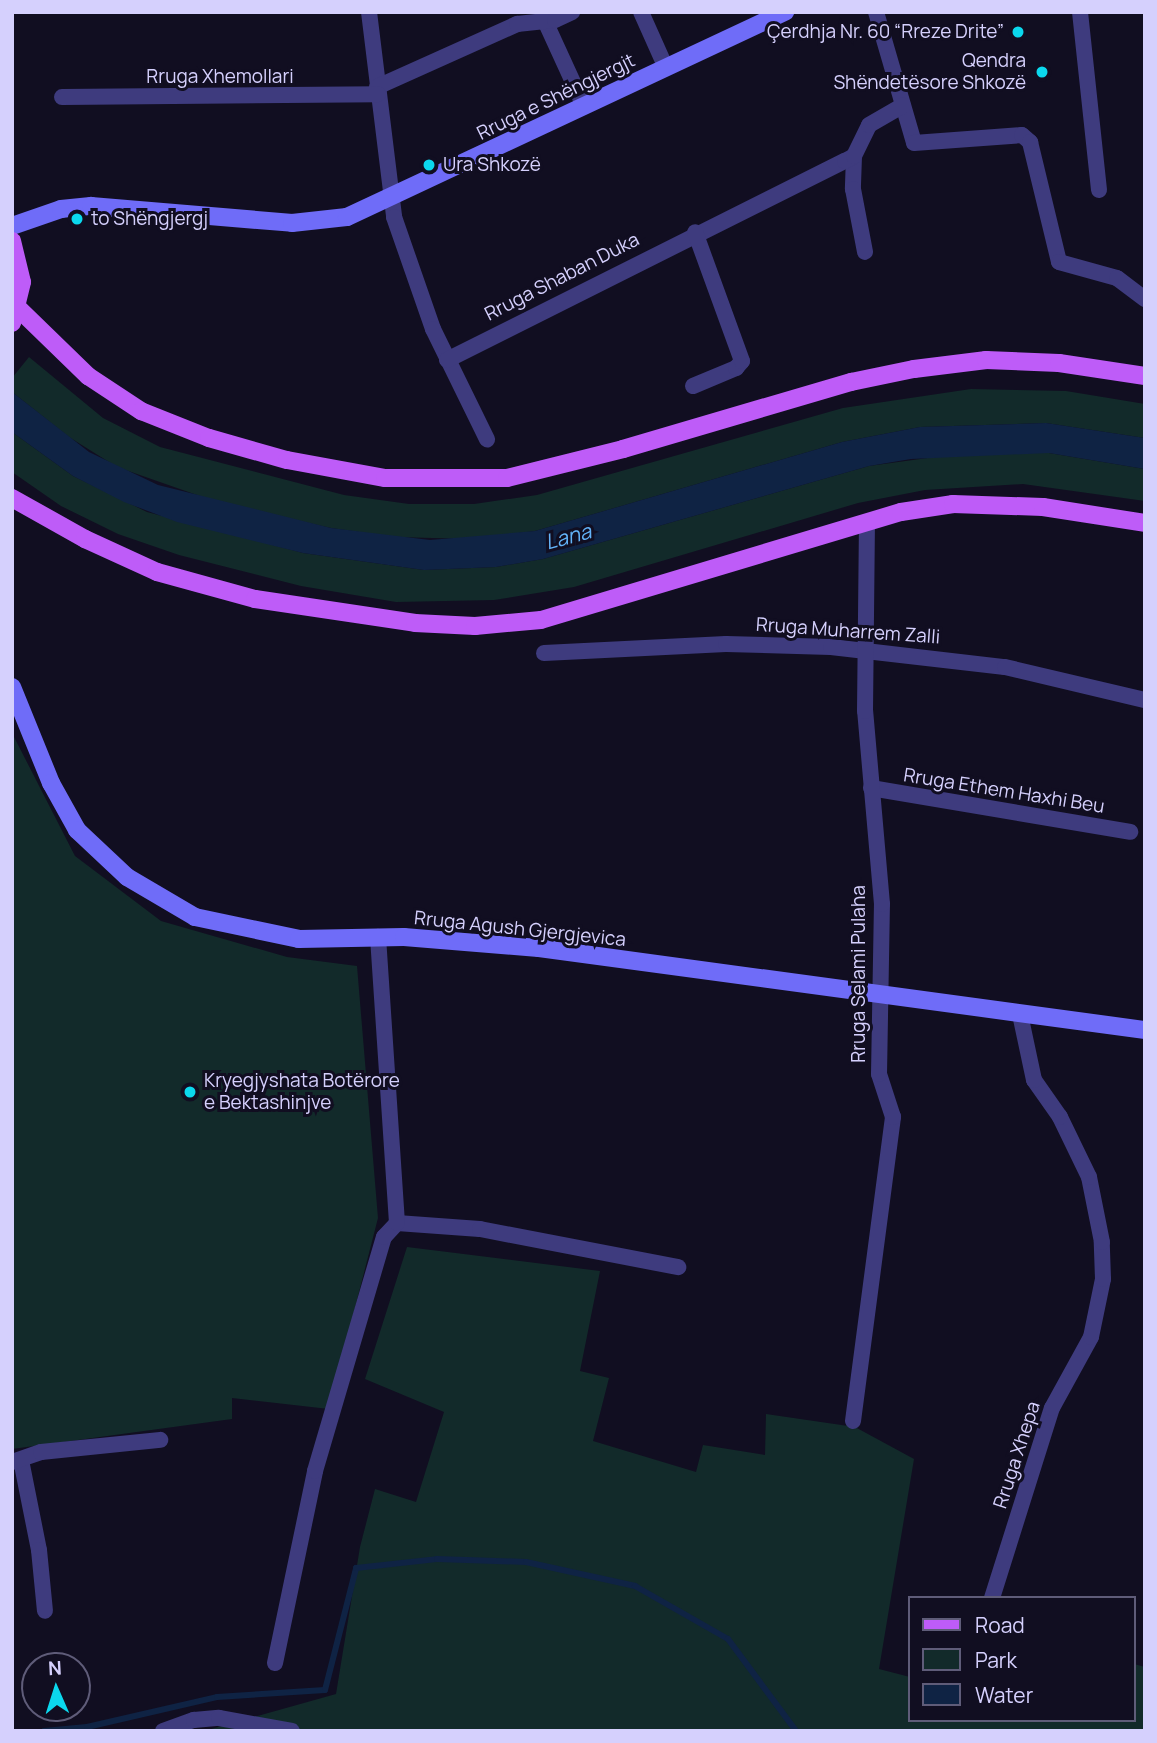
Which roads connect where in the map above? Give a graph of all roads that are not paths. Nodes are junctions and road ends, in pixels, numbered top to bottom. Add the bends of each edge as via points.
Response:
1 (369, 12) edge
2 (572, 12) edge
3 (641, 12) edge
4 (785, 12) edge
5 (876, 12) edge
6 (1080, 12) edge
7 (545, 21) junction
8 (666, 68) junction
9 (378, 91) junction
10 (62, 97) dead end
11 (902, 105) junction
12 (584, 106) junction
13 (854, 156) junction
14 (1099, 190) dead end
15 (391, 199) junction
16 (12, 226) edge
17 (695, 232) junction
18 (12, 241) edge
19 (865, 252) dead end
20 (1145, 299) edge
21 (15, 316) edge
22 (447, 360) junction
23 (1145, 376) edge
24 (693, 386) dead end
25 (487, 439) dead end
26 (12, 498) edge
27 (34, 512) junction
28 (12, 517) edge
29 (867, 522) junction
30 (1145, 523) edge
31 (865, 651) junction
32 (544, 653) dead end
33 (12, 687) edge
34 (1145, 700) edge
35 (871, 788) junction
36 (1130, 832) dead end
37 (377, 937) junction
38 (883, 996) junction
39 (1020, 1014) junction
40 (1145, 1030) edge
41 (397, 1223) junction
42 (678, 1267) dead end
43 (853, 1421) dead end
44 (160, 1440) dead end
45 (16, 1461) edge
46 (993, 1596) edge
47 (45, 1611) dead end
48 (275, 1663) dead end
49 (163, 1731) edge
50 (292, 1731) edge

1 - 9 street
2 - 7 street
3 - 8 street
4 - 8 main road, Rruga e Shëngjergjt
5 - 11 street
6 - 14 street
7 - 9 street via 517,24
7 - 12 street
8 - 12 main road, Rruga e Shëngjergjt
9 - 10 street, Rruga Xhemollari
9 - 15 street
11 - 13 street via 869,125
11 - 20 street via 914,143 1022,135 1030,142 1059,262 1117,278
12 - 15 main road, Rruga e Shëngjergjt
13 - 17 street, Rruga Shaban Duka
13 - 19 street via 853,189
15 - 16 main road, Rruga e Shëngjergjt via 358,214 317,222 91,206 61,209
15 - 22 street via 420,295
17 - 22 street, Rruga Shaban Duka
17 - 24 street via 742,361 736,369
18 - 21 main road via 22,282
21 - 23 main road via 88,376 141,411 209,438 274,456 385,478 507,478 851,382 914,369 986,360 1059,363
22 - 25 street
26 - 27 main road
27 - 28 main road
27 - 29 main road via 157,572 256,599 415,623 475,626 541,620
29 - 30 main road via 953,504 1001,503
29 - 31 street, Rruga Selami Pulaha
31 - 32 street, Rruga Muharrem Zalli via 726,644
31 - 34 street, Rruga Muharrem Zalli via 1018,669
31 - 35 street, Rruga Selami Pulaha
33 - 37 main road, Rruga Agush Gjergjevica via 51,783 77,830 109,864 149,894 195,917 231,927 299,939
35 - 36 street, Rruga Ethem Haxhi Beu
35 - 38 street, Rruga Selami Pulaha via 882,904
37 - 38 main road, Rruga Agush Gjergjevica via 539,948
37 - 41 street
38 - 39 main road, Rruga Agush Gjergjevica
38 - 43 street, Rruga Selami Pulaha via 879,1074 893,1116
39 - 40 main road, Rruga Agush Gjergjevica
39 - 46 street, Rruga Xhepa via 1034,1080 1060,1116 1089,1177 1103,1272 1091,1337 1052,1408
41 - 42 street via 480,1229
41 - 48 street via 384,1237 315,1471
44 - 45 street via 41,1452
45 - 47 street via 39,1550
49 - 50 street via 194,1720 219,1718

